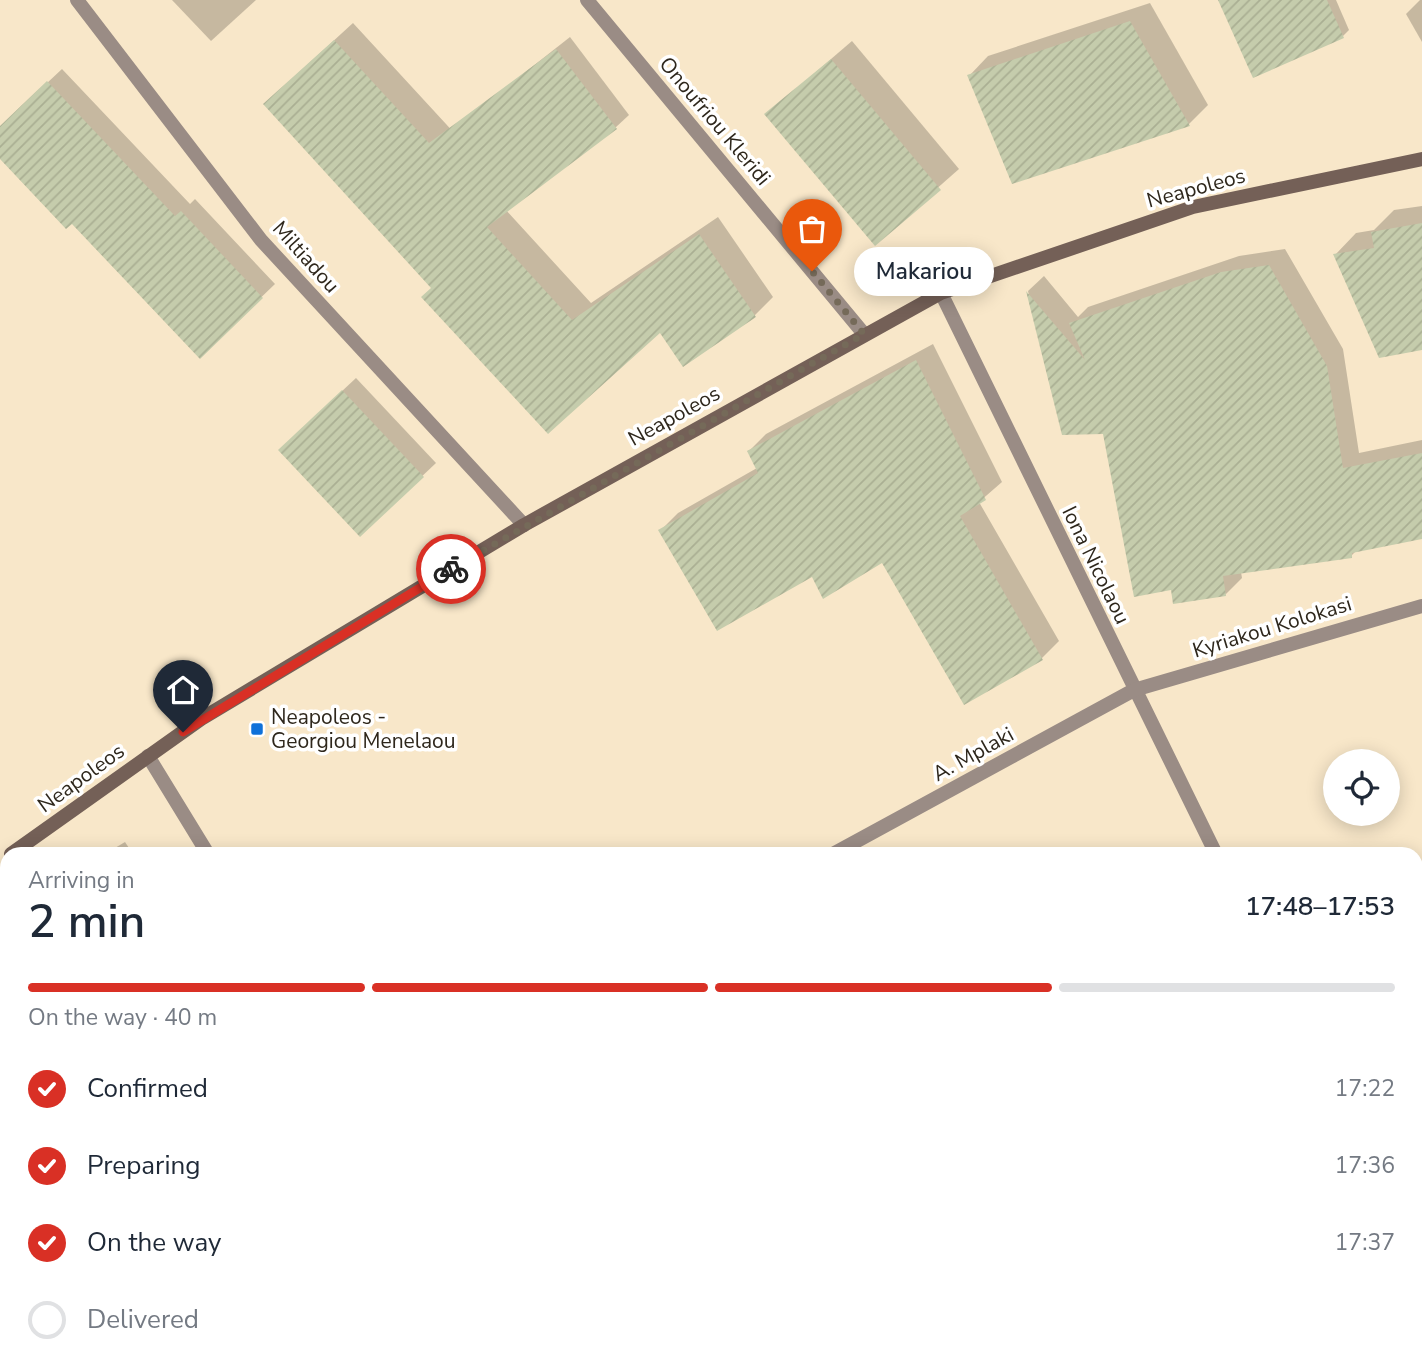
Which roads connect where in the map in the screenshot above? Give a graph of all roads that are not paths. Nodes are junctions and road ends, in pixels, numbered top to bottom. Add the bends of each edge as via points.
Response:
1 (77, 0) edge
2 (587, 0) edge
3 (1422, 159) edge
4 (941, 293) junction
5 (864, 334) junction
6 (524, 525) junction
7 (1422, 606) edge
8 (1134, 690) junction
9 (148, 756) junction
10 (20, 847) edge
11 (204, 847) edge
12 (846, 847) edge
13 (1212, 847) edge

1 - 6 street, Miltiadou via 261,240
2 - 5 street, Onoufriou Kleridi
3 - 4 main road, Neapoleos via 1193,207
4 - 5 main road, Neapoleos
4 - 8 street, Iona Nicolaou
5 - 6 main road, Neapoleos
6 - 9 main road, Neapoleos via 201,719
7 - 8 street, Kyriakou Kolokasi
8 - 12 street, A. Mplaki
8 - 13 street, Iona Nicolaou
9 - 10 main road, Neapoleos
9 - 11 street

